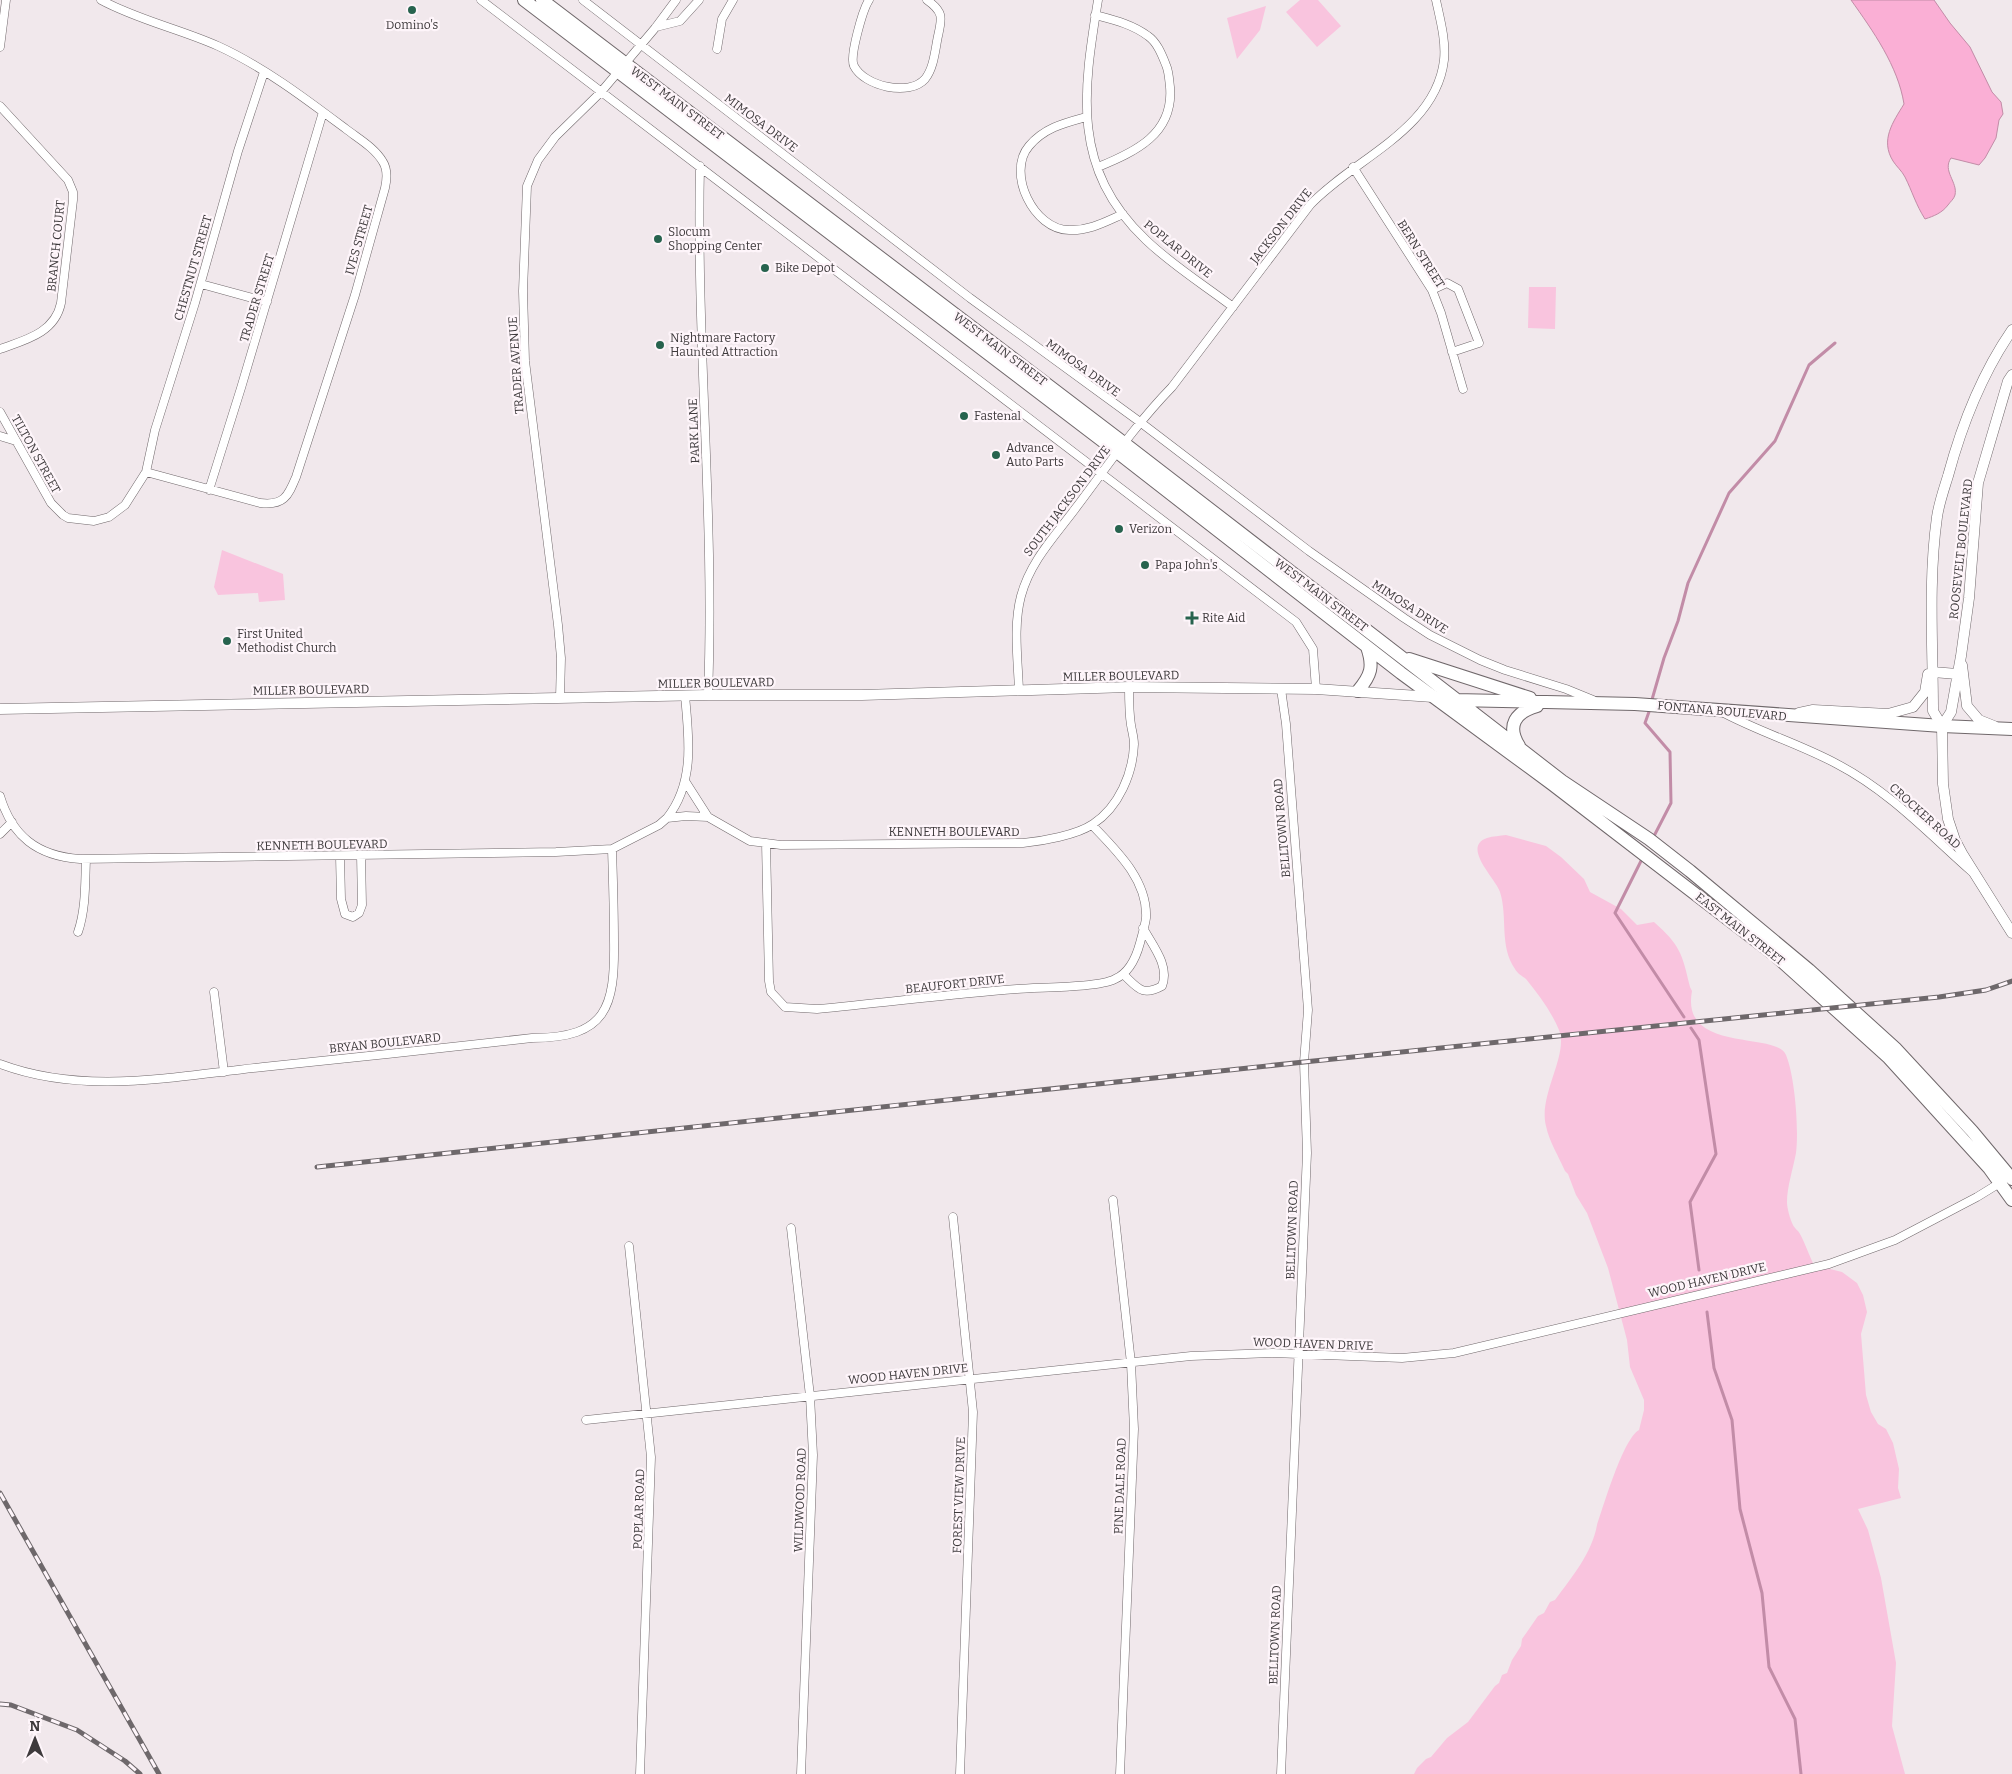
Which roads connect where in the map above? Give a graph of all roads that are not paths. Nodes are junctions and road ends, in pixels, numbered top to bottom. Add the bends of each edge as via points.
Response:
1 (6, 0) edge
2 (101, 0) edge
3 (481, 0) edge
4 (524, 0) edge
5 (542, 0) edge
6 (583, 0) edge
7 (676, 0) edge
8 (699, 0) edge
9 (734, 0) edge
10 (869, 0) edge
11 (927, 0) edge
12 (1098, 0) edge
13 (1436, 0) edge
14 (1095, 15) junction
15 (656, 27) junction
16 (641, 45) junction
17 (0, 47) edge
18 (717, 49) dead end
19 (622, 68) junction
20 (264, 72) junction
21 (601, 92) junction
22 (0, 106) edge
23 (323, 112) junction
24 (1086, 117) junction
25 (700, 166) junction
26 (1098, 167) junction
27 (1353, 167) junction
28 (1123, 214) junction
29 (200, 284) junction
30 (1432, 290) junction
31 (267, 302) junction
32 (1233, 307) junction
33 (2012, 330) edge
34 (0, 349) edge
35 (1452, 352) junction
36 (2012, 375) edge
37 (1463, 389) dead end
38 (0, 412) edge
39 (1140, 422) junction
40 (0, 436) edge
41 (16, 441) junction
42 (1121, 448) junction
43 (146, 472) junction
44 (1100, 474) junction
45 (209, 490) junction
46 (1367, 647) junction
47 (1932, 651) junction
48 (1402, 656) junction
49 (1961, 656) junction
50 (1933, 672) junction
51 (1958, 674) junction
52 (1129, 687) junction
53 (1282, 688) junction
54 (1316, 689) junction
55 (1019, 691) junction
56 (1358, 691) junction
57 (708, 695) junction
58 (685, 696) junction
59 (1433, 697) junction
60 (560, 698) junction
61 (1455, 700) junction
62 (1547, 703) junction
63 (1600, 703) junction
64 (0, 709) edge
65 (1717, 710) junction
66 (1786, 716) junction
67 (1942, 726) junction
68 (2006, 729) edge
69 (1520, 748) junction
70 (686, 781) junction
71 (0, 796) edge
72 (667, 818) junction
73 (708, 818) junction
74 (12, 822) junction
75 (1092, 825) junction
76 (0, 834) edge
77 (766, 843) junction
78 (612, 849) junction
79 (361, 855) junction
80 (340, 856) junction
81 (86, 859) junction
82 (1979, 880) junction
83 (1143, 928) junction
84 (78, 932) dead end
85 (2012, 933) edge
86 (1123, 974) junction
87 (214, 992) dead end
88 (0, 1064) edge
89 (224, 1072) junction
90 (2007, 1180) edge
91 (1113, 1200) dead end
92 (2012, 1200) edge
93 (953, 1217) dead end
94 (791, 1228) dead end
95 (629, 1246) dead end
96 (1298, 1354) junction
97 (1131, 1363) junction
98 (969, 1379) junction
99 (810, 1396) junction
100 (648, 1413) junction
101 (586, 1420) dead end
102 (640, 1774) edge
103 (801, 1774) edge
104 (960, 1774) edge
105 (1120, 1774) edge
106 (1281, 1774) edge

1 - 17 street
2 - 20 street, IVES STREET via 215,45
3 - 21 street
4 - 19 main road, WEST MAIN STREET
5 - 19 main road, WEST MAIN STREET
6 - 16 street, MIMOSA DRIVE
7 - 15 street, TRADER AVENUE
8 - 15 street via 680,21
9 - 18 street via 722,19
10 - 11 street via 853,54 853,65 872,82 900,90 916,86 931,68 942,17 937,7
12 - 14 street, POPLAR DRIVE
13 - 27 street, JACKSON DRIVE via 1444,46 1436,88 1420,113 1398,135
14 - 24 street, POPLAR DRIVE via 1086,86
14 - 26 street via 1128,24 1150,37 1169,72 1171,99 1166,120 1154,135 1127,155
15 - 16 street, TRADER AVENUE
16 - 19 street, TRADER AVENUE
16 - 39 street, MIMOSA DRIVE via 978,304
19 - 21 street, TRADER AVENUE
19 - 42 main road, WEST MAIN STREET
20 - 23 street, IVES STREET
20 - 29 street, CHESTNUT STREET
21 - 25 street
21 - 60 street, TRADER AVENUE via 538,160 531,174 526,200 524,361 558,625
22 - 34 street, BRANCH COURT via 68,180 73,200 61,303 56,319 45,330
23 - 31 street, TRADER STREET
23 - 45 street, IVES STREET via 372,149 387,170 385,188 355,295 288,495 279,502 268,504
24 - 26 street, POPLAR DRIVE
24 - 28 street via 1052,127 1027,147 1021,166 1027,199 1049,225 1067,231 1088,230
25 - 44 street
25 - 57 street, PARK LANE
26 - 28 street, POPLAR DRIVE
27 - 30 street, BERN STREET
27 - 32 street, JACKSON DRIVE via 1310,205
28 - 32 street, POPLAR DRIVE via 1159,252
29 - 31 street
29 - 43 street, CHESTNUT STREET via 155,430
30 - 35 street, BERN STREET
30 - 35 street via 1447,284 1458,289 1479,343
31 - 45 street, TRADER STREET
32 - 39 street, JACKSON DRIVE via 1172,387
33 - 47 street, ROOSEVELT BOULEVARD via 1977,390 1957,443 1937,516 1931,595
35 - 37 street, BERN STREET
36 - 49 street, ROOSEVELT BOULEVARD via 1978,483
38 - 41 street, TILTON STREET
39 - 42 street, JACKSON DRIVE
39 - 63 street, MIMOSA DRIVE via 1215,481 1430,635 1504,670
40 - 41 street
41 - 43 street, TILTON STREET via 51,503 68,518 94,521 116,513 125,505
42 - 44 street, SOUTH JACKSON DRIVE
42 - 46 main road, WEST MAIN STREET
42 - 48 main road, WEST MAIN STREET
43 - 45 street, IVES STREET
44 - 54 street via 1296,622 1313,649
44 - 55 street, SOUTH JACKSON DRIVE via 1040,554 1025,581 1018,606
46 - 56 main road via 1372,660 1370,672
46 - 59 main road, WEST MAIN STREET
47 - 50 street, ROOSEVELT BOULEVARD
47 - 66 street via 1925,692 1913,707 1888,714 1813,710
48 - 61 main road, WEST MAIN STREET
48 - 62 main road
49 - 51 street, ROOSEVELT BOULEVARD
49 - 68 street via 1967,706 1979,720
50 - 51 street
50 - 67 street, ROOSEVELT BOULEVARD via 1934,711
51 - 67 street, ROOSEVELT BOULEVARD via 1951,712
52 - 53 street, MILLER BOULEVARD
52 - 55 street, MILLER BOULEVARD
52 - 75 street, KENNETH BOULEVARD via 1134,742 1130,770 1112,806
53 - 54 street, MILLER BOULEVARD
53 - 96 street, BELLTOWN ROAD via 1308,1010
54 - 56 street, MILLER BOULEVARD
55 - 57 street, MILLER BOULEVARD
56 - 59 street, MILLER BOULEVARD
57 - 58 street, MILLER BOULEVARD
58 - 60 street, MILLER BOULEVARD
58 - 70 street, KENNETH BOULEVARD via 689,758
59 - 61 main road, FONTANA BOULEVARD
59 - 90 main road, EAST MAIN STREET via 1776,956 1888,1057 1989,1168
60 - 64 street, MILLER BOULEVARD
61 - 62 main road, FONTANA BOULEVARD
61 - 69 main road, EAST MAIN STREET
62 - 63 main road, FONTANA BOULEVARD
62 - 69 main road via 1524,710 1515,720 1512,730
63 - 65 main road, FONTANA BOULEVARD
65 - 66 main road, FONTANA BOULEVARD
65 - 82 street, CROCKER ROAD via 1811,751 1868,782 1916,820
66 - 67 main road, FONTANA BOULEVARD
67 - 68 main road, FONTANA BOULEVARD
67 - 82 street, ROOSEVELT BOULEVARD via 1943,784 1948,819 1955,840
69 - 90 main road, EAST MAIN STREET via 1562,781 1654,843 1809,970 1923,1077 1972,1131
70 - 72 street, KENNETH BOULEVARD via 676,806
70 - 73 street
71 - 74 street, KENNETH BOULEVARD
72 - 73 street, KENNETH BOULEVARD
72 - 78 street, KENNETH BOULEVARD
73 - 77 street, KENNETH BOULEVARD via 750,840
74 - 76 street
74 - 81 street, KENNETH BOULEVARD via 32,846 67,858
75 - 77 street, KENNETH BOULEVARD via 1044,841 1023,843 806,846
75 - 83 street via 1122,857 1138,883 1146,918
77 - 86 street, BEAUFORT DRIVE via 769,981 771,992 784,1007 816,1009 1106,983
78 - 79 street, KENNETH BOULEVARD
78 - 89 street, BRYAN BOULEVARD via 614,983 606,1008 588,1026 548,1038
79 - 80 street, KENNETH BOULEVARD
79 - 80 street via 362,905 360,913 353,917 345,914 341,906
80 - 81 street, KENNETH BOULEVARD
81 - 84 street
82 - 85 street, ROOSEVELT BOULEVARD
83 - 86 street via 1136,955
83 - 86 street via 1166,977 1162,986 1152,992 1144,991
87 - 89 street
88 - 89 street, BRYAN BOULEVARD via 24,1072 84,1081 135,1081
90 - 92 main road, EAST MAIN STREET
90 - 96 street, WOOD HAVEN DRIVE via 1895,1240 1810,1268 1454,1353 1402,1358
91 - 97 street, PINE DALE ROAD
93 - 98 street, FOREST VIEW DRIVE
94 - 99 street, WILDWOOD ROAD
95 - 100 street, POPLAR ROAD
96 - 97 street, WOOD HAVEN DRIVE via 1218,1354
96 - 106 street, BELLTOWN ROAD
97 - 98 street, WOOD HAVEN DRIVE
97 - 105 street, PINE DALE ROAD via 1134,1429
98 - 99 street, WOOD HAVEN DRIVE
98 - 104 street, FOREST VIEW DRIVE via 973,1412
99 - 100 street, WOOD HAVEN DRIVE
99 - 103 street, WILDWOOD ROAD via 813,1455
100 - 101 street, WOOD HAVEN DRIVE
100 - 102 street, POPLAR ROAD via 652,1485

